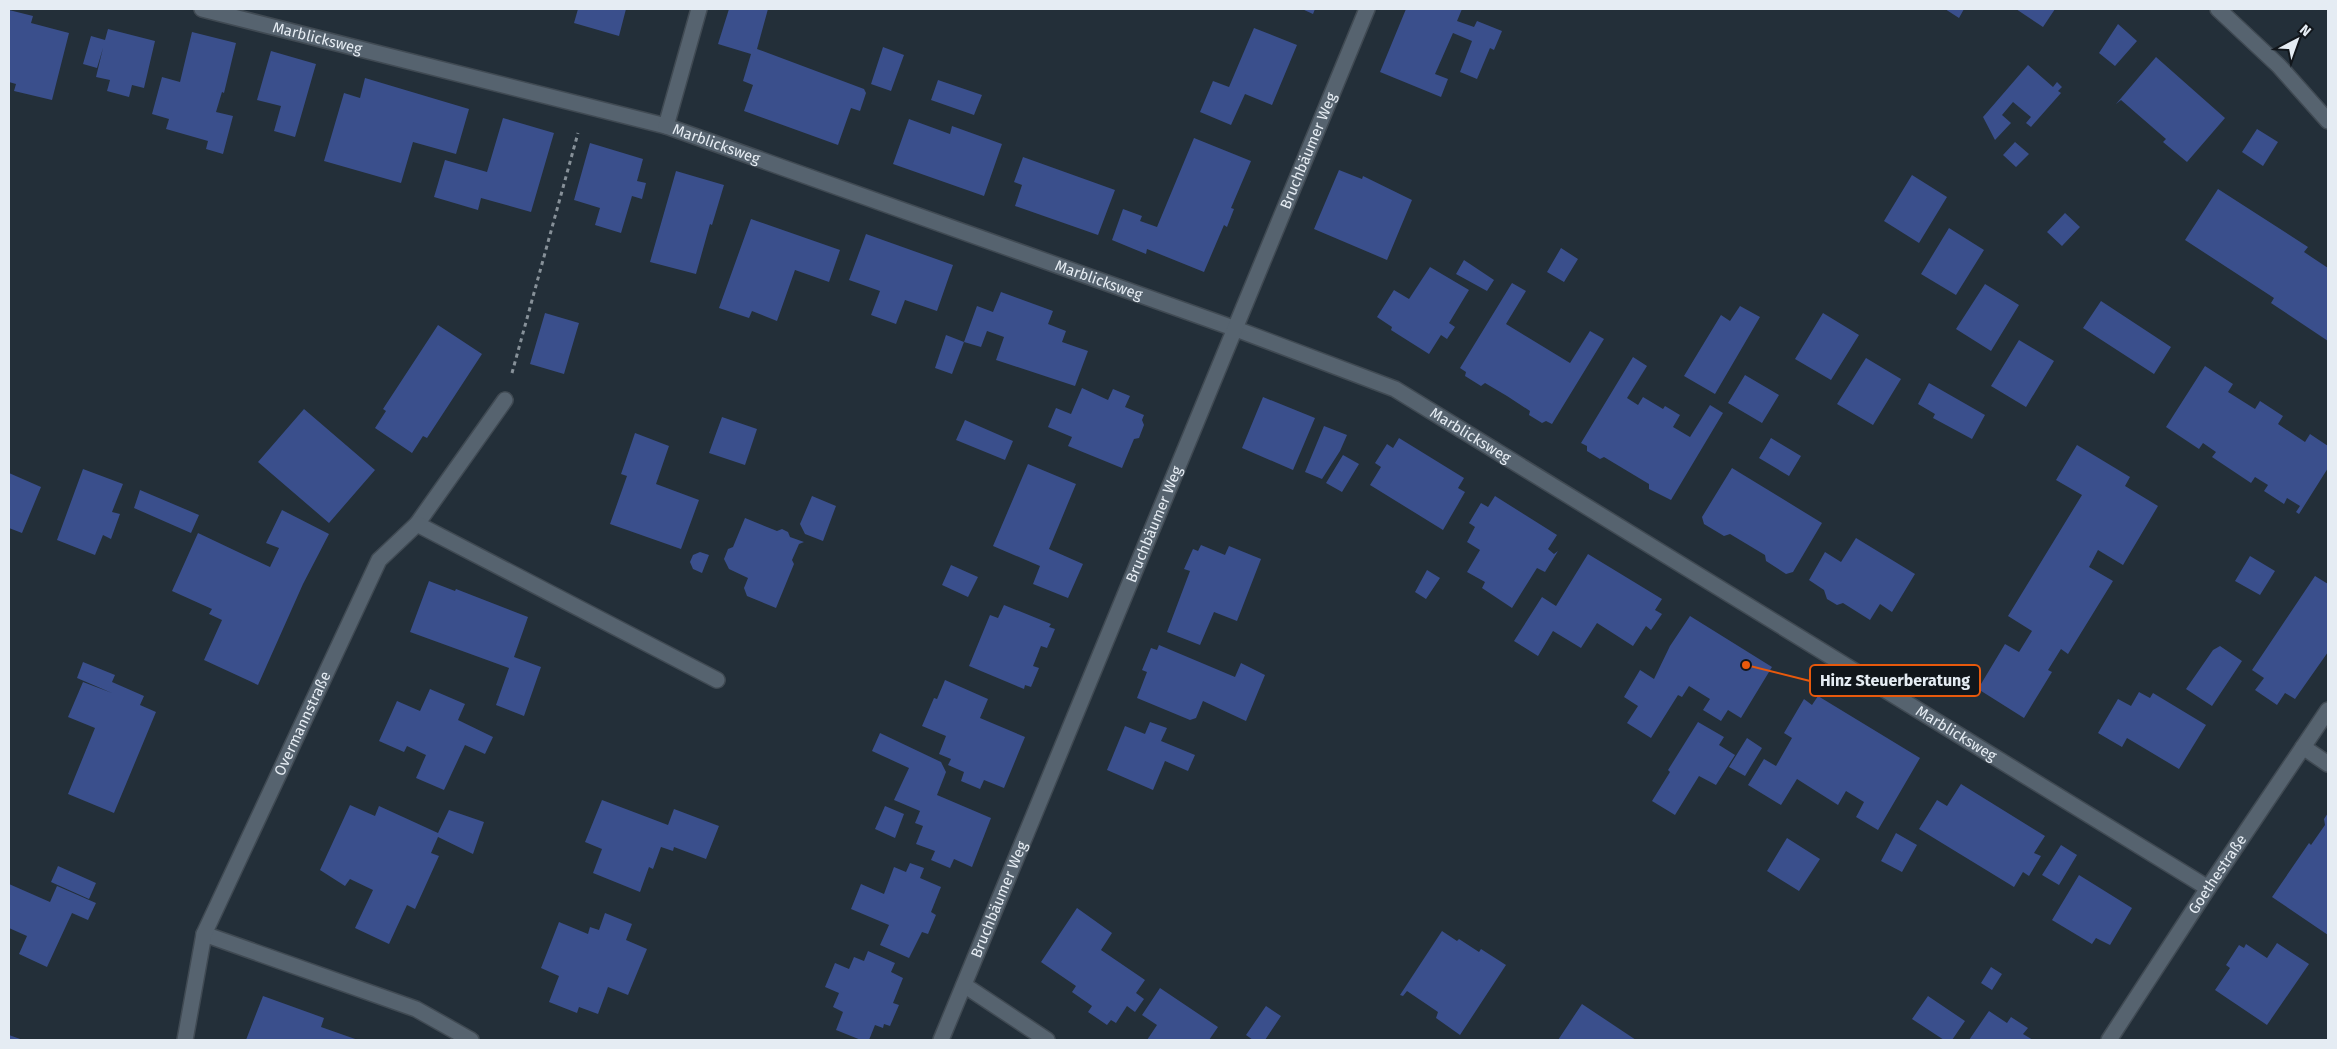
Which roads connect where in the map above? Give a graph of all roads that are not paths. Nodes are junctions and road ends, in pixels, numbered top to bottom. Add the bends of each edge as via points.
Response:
1 (202, 9) edge
2 (699, 9) edge
3 (1367, 9) edge
4 (2218, 9) edge
5 (2328, 121) edge
6 (666, 126) junction
7 (1236, 329) junction
8 (505, 400) road end
9 (417, 524) junction
10 (718, 680) dead end
11 (2328, 710) edge
12 (2303, 747) junction
13 (2328, 764) edge
14 (2208, 888) junction
15 (204, 934) junction
16 (964, 985) junction
17 (185, 1040) edge
18 (471, 1040) edge
19 (941, 1040) edge
20 (1047, 1040) edge
21 (2109, 1040) edge

1 - 6 street, Marblicksweg
2 - 6 street, Marblicksweg
3 - 7 street, Bruchbäumer Weg
4 - 5 street via 2279,66
6 - 7 street, Marblicksweg
7 - 14 street, Marblicksweg via 1395,389
7 - 16 street, Bruchbäumer Weg
8 - 9 street, Overmannstraße
9 - 10 street
9 - 15 street, Overmannstraße via 379,560
11 - 12 street, Goethestraße
12 - 13 street
12 - 14 street, Goethestraße
14 - 21 street, Goethestraße
15 - 17 street, Overmannstraße
15 - 18 street via 416,1009
16 - 19 street, Bruchbäumer Weg
16 - 20 street

